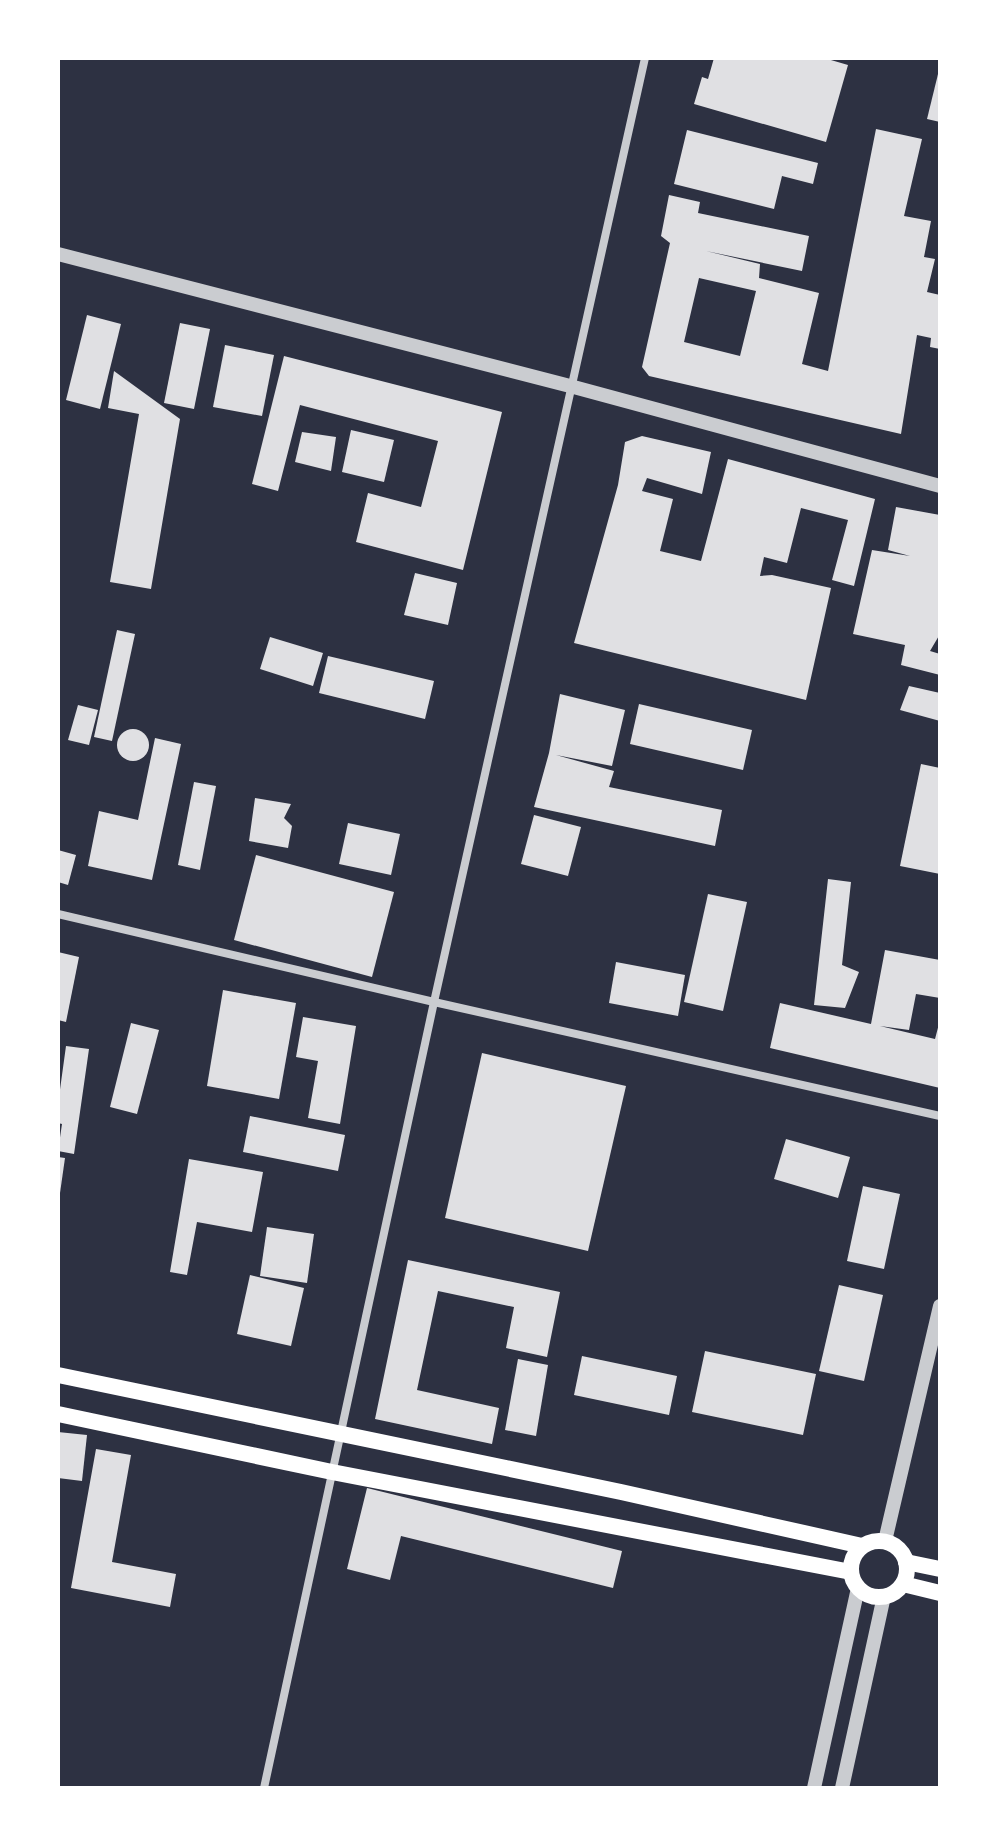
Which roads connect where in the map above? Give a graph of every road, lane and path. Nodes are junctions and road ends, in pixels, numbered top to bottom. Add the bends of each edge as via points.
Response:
1 (645, 58) edge
2 (58, 254) edge
3 (570, 386) junction
4 (940, 486) edge
5 (58, 914) edge
6 (434, 1002) junction
7 (940, 1116) edge
8 (940, 1306) edge
9 (58, 1375) edge
10 (58, 1414) edge
11 (342, 1435) junction
12 (332, 1472) junction
13 (885, 1541) junction
14 (862, 1546) junction
15 (906, 1562) junction
16 (940, 1569) edge
17 (855, 1580) junction
18 (903, 1584) junction
19 (940, 1593) edge
20 (884, 1596) junction
21 (264, 1788) edge
22 (814, 1788) edge
23 (842, 1788) edge

1 - 3 street
2 - 3 street
3 - 4 street
3 - 6 street
5 - 6 street
6 - 7 street
6 - 11 street
8 - 13 street
9 - 11 main road
10 - 12 main road
11 - 12 street
11 - 14 main road
12 - 17 main road
12 - 21 street
13 - 14 main road
13 - 15 main road
14 - 17 main road via 853,1557
15 - 16 main road
15 - 18 main road
17 - 20 main road via 866,1594
17 - 22 street
18 - 19 main road
18 - 20 main road
20 - 23 street

